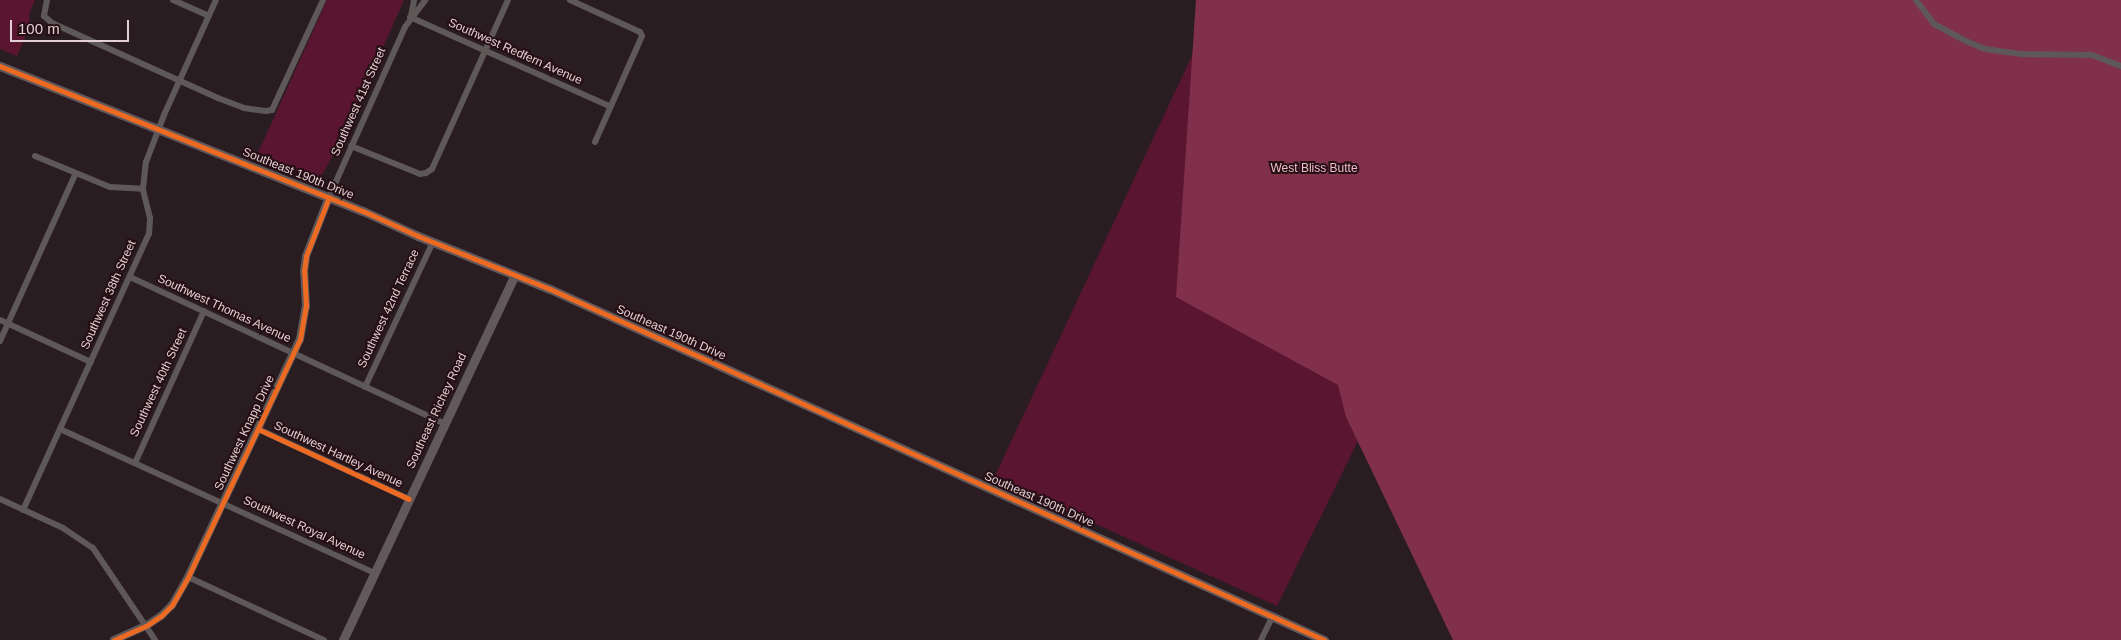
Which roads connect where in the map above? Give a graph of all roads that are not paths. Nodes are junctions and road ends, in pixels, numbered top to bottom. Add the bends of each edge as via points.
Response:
1 (47, 0) edge
2 (173, 0) edge
3 (216, 0) edge
4 (323, 0) edge
5 (414, 0) edge
6 (425, 0) edge
7 (508, 0) edge
8 (570, 0) edge
9 (1916, 0) edge
10 (209, 16) junction
11 (410, 17) junction
12 (485, 51) junction
13 (0, 66) edge
14 (2121, 66) edge
15 (179, 81) junction
16 (610, 107) junction
17 (158, 130) junction
18 (595, 142) dead end
19 (351, 146) junction
20 (35, 156) dead end
21 (76, 173) junction
22 (143, 189) junction
23 (329, 197) junction
24 (433, 242) junction
25 (516, 275) junction
26 (130, 277) junction
27 (204, 312) junction
28 (0, 320) edge
29 (8, 324) junction
30 (0, 341) edge
31 (294, 353) junction
32 (91, 362) junction
33 (365, 387) junction
34 (445, 424) junction
35 (60, 429) junction
36 (258, 430) junction
37 (135, 463) junction
38 (0, 499) edge
39 (409, 499) junction
40 (223, 503) junction
41 (23, 510) junction
42 (374, 573) junction
43 (188, 577) junction
44 (1272, 617) junction
45 (146, 626) junction
46 (114, 640) edge
47 (155, 640) edge
48 (324, 640) edge
49 (343, 640) edge
50 (1261, 640) edge
51 (1324, 640) edge

1 - 15 street via 44,16 52,23
2 - 10 street
3 - 10 street, Southwest 38th Street
4 - 15 street via 272,110 236,105
5 - 11 street, Southwest 41st Street
6 - 11 street, Southwest 41st Street
7 - 12 street
8 - 16 street via 642,35
9 - 14 street via 1934,24 1985,49 2022,54 2092,55
10 - 15 street, Southwest 38th Street
11 - 12 street, Southwest Redfern Avenue
11 - 19 street, Southwest 41st Street
12 - 16 street, Southwest Redfern Avenue
12 - 19 street via 432,169 426,174
13 - 17 main road, Southeast 190th Drive
15 - 17 street, Southwest 38th Street
16 - 18 street
17 - 22 street, Southwest 38th Street via 146,162
17 - 23 main road, Southeast 190th Drive
19 - 23 street, Southwest 41st Street
20 - 21 street
21 - 22 street via 110,187
21 - 29 street
22 - 26 street, Southwest 38th Street via 150,218 148,234
23 - 24 main road, Southeast 190th Drive
23 - 31 street, Southwest Knapp Drive via 306,256 305,318
24 - 25 main road, Southeast 190th Drive
24 - 33 street, Southwest 42nd Terrace
25 - 34 main road, Southeast Richey Road
25 - 44 main road, Southeast 190th Drive
26 - 27 street, Southwest Thomas Avenue
26 - 32 street, Southwest 38th Street
27 - 31 street, Southwest Thomas Avenue
27 - 37 street, Southwest 40th Street
28 - 29 street
29 - 30 street
29 - 32 street
31 - 33 street, Southwest Thomas Avenue
31 - 36 street, Southwest Knapp Drive
32 - 35 street, Southwest 38th Street
33 - 34 street, Southwest Thomas Avenue
34 - 39 main road, Southeast Richey Road
35 - 37 street, Southwest Royal Avenue
35 - 41 street, Southwest 38th Street
36 - 39 street, Southwest Hartley Avenue
36 - 40 street, Southwest Knapp Drive
37 - 40 street, Southwest Royal Avenue
38 - 41 street
39 - 42 main road, Southeast Richey Road
40 - 42 street, Southwest Royal Avenue
40 - 43 street, Southwest Knapp Drive
41 - 45 street via 75,534 93,548
42 - 49 main road, Southeast Richey Road
43 - 45 street, Southwest Knapp Drive via 172,605
43 - 48 street
44 - 50 street
44 - 51 main road, Southeast 190th Drive
45 - 46 street, Southwest Knapp Drive
45 - 47 street

